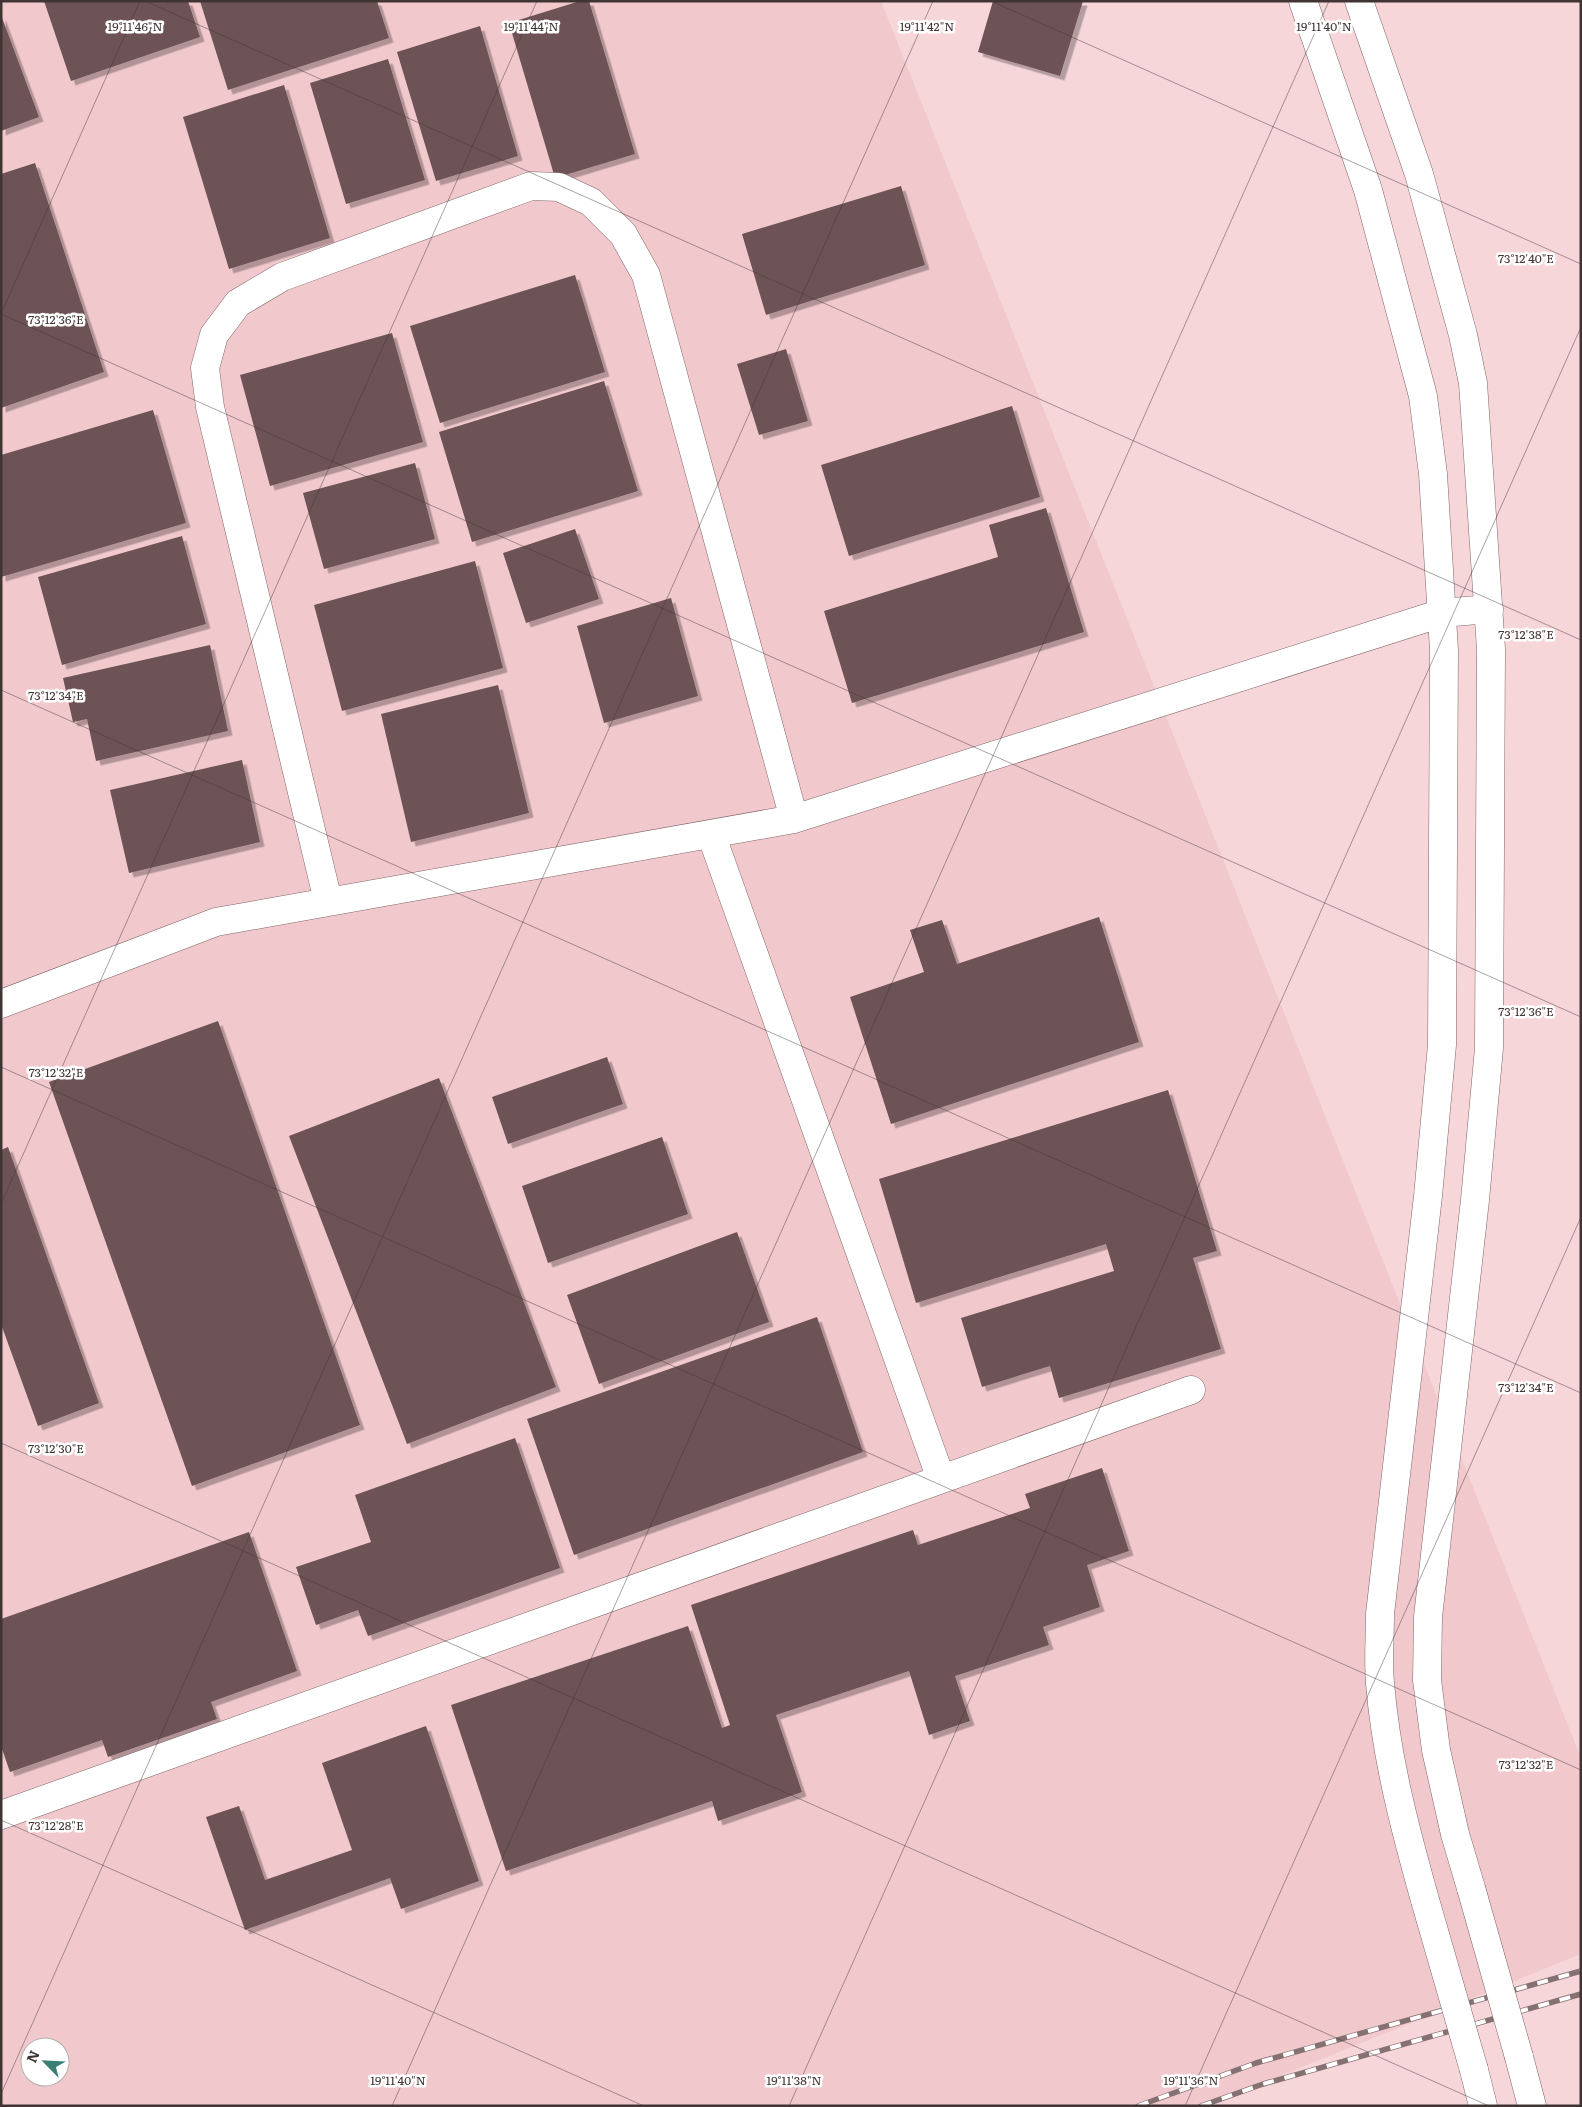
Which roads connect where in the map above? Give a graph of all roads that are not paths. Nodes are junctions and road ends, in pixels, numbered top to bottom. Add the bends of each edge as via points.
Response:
1 (1303, 1) edge
2 (1359, 1) edge
3 (1489, 608) junction
4 (1442, 613) junction
5 (794, 819) junction
6 (710, 834) junction
7 (328, 901) junction
8 (1, 1004) edge
9 (1192, 1390) dead end
10 (941, 1479) junction
11 (1, 1815) edge
12 (1483, 2106) edge
13 (1532, 2106) edge

1 - 4 street via 1368,190 1423,396 1433,474
2 - 3 street via 1419,174 1463,335 1473,383
3 - 4 street
3 - 13 street, bridge via 1489,1048 1428,1617 1427,1680 1436,1750 1455,1834
4 - 5 street
4 - 12 street, bridge via 1442,1045 1380,1614 1380,1683 1390,1759 1410,1846
5 - 6 street
5 - 7 street via 646,275 623,234 591,202 559,187 531,186 282,277 238,302 214,335 206,368 210,407
6 - 7 street
6 - 10 street
7 - 8 street via 216,922
9 - 10 street
10 - 11 street

